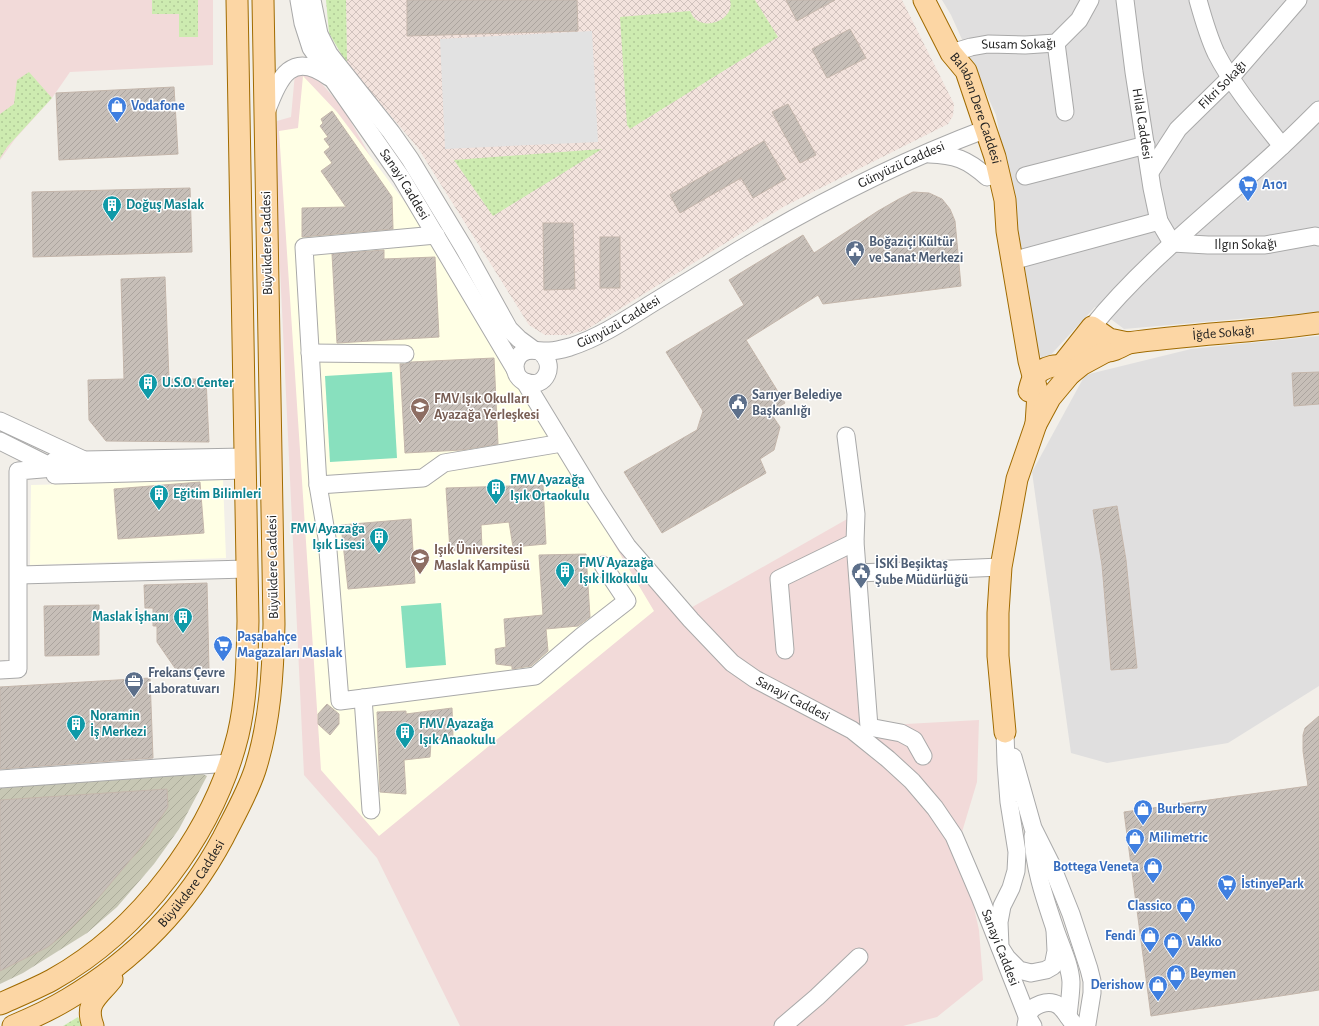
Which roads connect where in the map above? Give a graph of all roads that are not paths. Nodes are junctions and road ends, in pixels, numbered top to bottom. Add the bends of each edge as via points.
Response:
1 (237, 0) edge
2 (263, 0) edge
3 (299, 0) edge
4 (312, 0) edge
5 (924, 0) edge
6 (1090, 0) edge
7 (1125, 0) edge
8 (1198, 0) edge
9 (1298, 0) edge
10 (1056, 43) junction
11 (951, 53) junction
12 (1231, 77) junction
13 (333, 80) junction
14 (1319, 110) edge
15 (1065, 112) dead end
16 (265, 114) junction
17 (978, 126) junction
18 (1146, 145) junction
19 (1282, 146) junction
20 (926, 154) junction
21 (1150, 172) junction
22 (1024, 176) dead end
23 (987, 177) junction
24 (1159, 221) junction
25 (1007, 231) junction
26 (436, 235) junction
27 (1319, 237) edge
28 (1172, 243) junction
29 (1012, 261) junction
30 (1319, 323) edge
31 (1087, 333) junction
32 (1128, 343) junction
33 (578, 344) junction
34 (536, 350) junction
35 (1105, 352) junction
36 (310, 353) junction
37 (405, 354) dead end
38 (548, 371) junction
39 (1064, 375) junction
40 (520, 376) junction
41 (1033, 379) junction
42 (0, 421) edge
43 (1036, 424) junction
44 (846, 436) dead end
45 (0, 441) edge
46 (562, 443) junction
47 (84, 460) junction
48 (245, 463) junction
49 (54, 468) junction
50 (318, 485) junction
51 (855, 542) junction
52 (603, 565) dead end
53 (1001, 567) junction
54 (247, 569) junction
55 (858, 573) junction
56 (19, 575) junction
57 (785, 650) dead end
58 (0, 670) edge
59 (363, 698) junction
60 (1005, 732) junction
61 (924, 756) dead end
62 (230, 763) junction
63 (0, 779) edge
64 (370, 810) dead end
65 (1033, 828) junction
66 (1056, 930) junction
67 (1000, 947) junction
68 (859, 957) dead end
69 (126, 958) junction
70 (0, 1004) edge
71 (1076, 1022) edge
72 (1029, 1023) edge
73 (13, 1026) edge
74 (94, 1026) edge
75 (783, 1026) edge

1 - 48 main road, Büyükdere Caddesi
2 - 16 main road, Büyükdere Caddesi
3 - 13 street, Sanayi Caddesi via 311,48
4 - 34 street, Sanayi Caddesi via 319,34 329,54 410,159 509,329
5 - 11 main road, Balaban Dere Caddesi
6 - 10 street, Susam Sokağı via 1079,20
7 - 18 street, Hilal Caddesi
8 - 12 street via 1216,52
9 - 12 street, Fikri Sokağı
10 - 11 street, Susam Sokağı via 988,44
10 - 15 street
11 - 17 main road, Balaban Dere Caddesi via 966,71
12 - 19 street
12 - 21 street, Fikri Sokağı via 1178,129
13 - 16 street via 318,69 305,66 294,68 281,79
13 - 26 street, Sanayi Caddesi via 401,177
14 - 19 street
16 - 69 main road, Büyükdere Caddesi via 274,619 268,714 262,743 246,792 211,860 183,900
17 - 20 street, Günyüzü Caddesi
17 - 23 main road, Balaban Dere Caddesi
17 - 25 main road, Balaban Dere Caddesi via 995,157 1005,200
17 - 33 street, Günyüzü Caddesi via 930,143 812,200 732,245 601,325
18 - 21 street, Hilal Caddesi
18 - 22 street
19 - 28 street
20 - 23 street via 959,158 976,166
20 - 33 street, Günyüzü Caddesi via 820,204 602,335
21 - 24 street, Hilal Caddesi
23 - 25 main road, Balaban Dere Caddesi via 994,202
24 - 28 street, Hilal Caddesi
24 - 29 street
25 - 29 main road, Balaban Dere Caddesi
26 - 36 street via 304,247
26 - 40 street, Sanayi Caddesi
27 - 28 street, Ilgın Sokağı via 1265,245
28 - 31 street via 1108,307
29 - 41 main road, Balaban Dere Caddesi
30 - 32 main road, İğde Sokağı
31 - 32 main road
31 - 35 main road via 1092,347 1099,352
31 - 39 main road
32 - 35 main road
33 - 34 street via 560,350
33 - 38 street
34 - 38 street via 547,359
34 - 40 street via 524,352 517,359
35 - 39 main road
36 - 37 street
36 - 50 street
38 - 40 street via 537,383 531,384
39 - 41 main road via 1053,366
39 - 43 main road
40 - 46 street, Sanayi Caddesi
41 - 43 main road, Balaban Dere Caddesi via 1038,394
41 - 53 main road via 1022,425 1006,471 999,506 996,546
42 - 47 street
43 - 53 main road via 1017,479
44 - 51 street via 856,514
45 - 49 street
46 - 50 street via 444,464 423,478
46 - 67 street, Sanayi Caddesi via 627,546 732,663 755,679 852,730 912,781 954,836
47 - 48 street
47 - 49 street via 54,461
48 - 49 street via 54,475
48 - 54 main road, Büyükdere Caddesi
49 - 56 street via 18,470
50 - 59 street via 327,538 340,700
51 - 55 street
51 - 57 street via 779,579
52 - 59 street via 627,601 535,676
53 - 55 street
53 - 60 main road via 998,656
54 - 56 street
54 - 62 main road, Büyükdere Caddesi via 246,690
55 - 61 street via 869,726 901,733 914,740
56 - 58 street via 18,669
59 - 64 street
60 - 65 street
60 - 67 street via 1009,794 1017,852 1016,871 1002,906 999,922
62 - 63 street
62 - 70 main road, Büyükdere Caddesi via 213,804 183,856 145,904 107,941 85,958 53,979
65 - 66 street via 1036,863
65 - 71 street via 1071,914 1092,981 1092,993
66 - 67 street via 1053,966 1046,970 1031,973 1019,970
66 - 71 street via 1071,982
67 - 72 street, Sanayi Caddesi
68 - 75 street
69 - 73 main road, Büyükdere Caddesi via 66,1000
69 - 74 main road via 108,986 90,1006
71 - 72 street via 1058,1005 1045,1003 1030,1011

